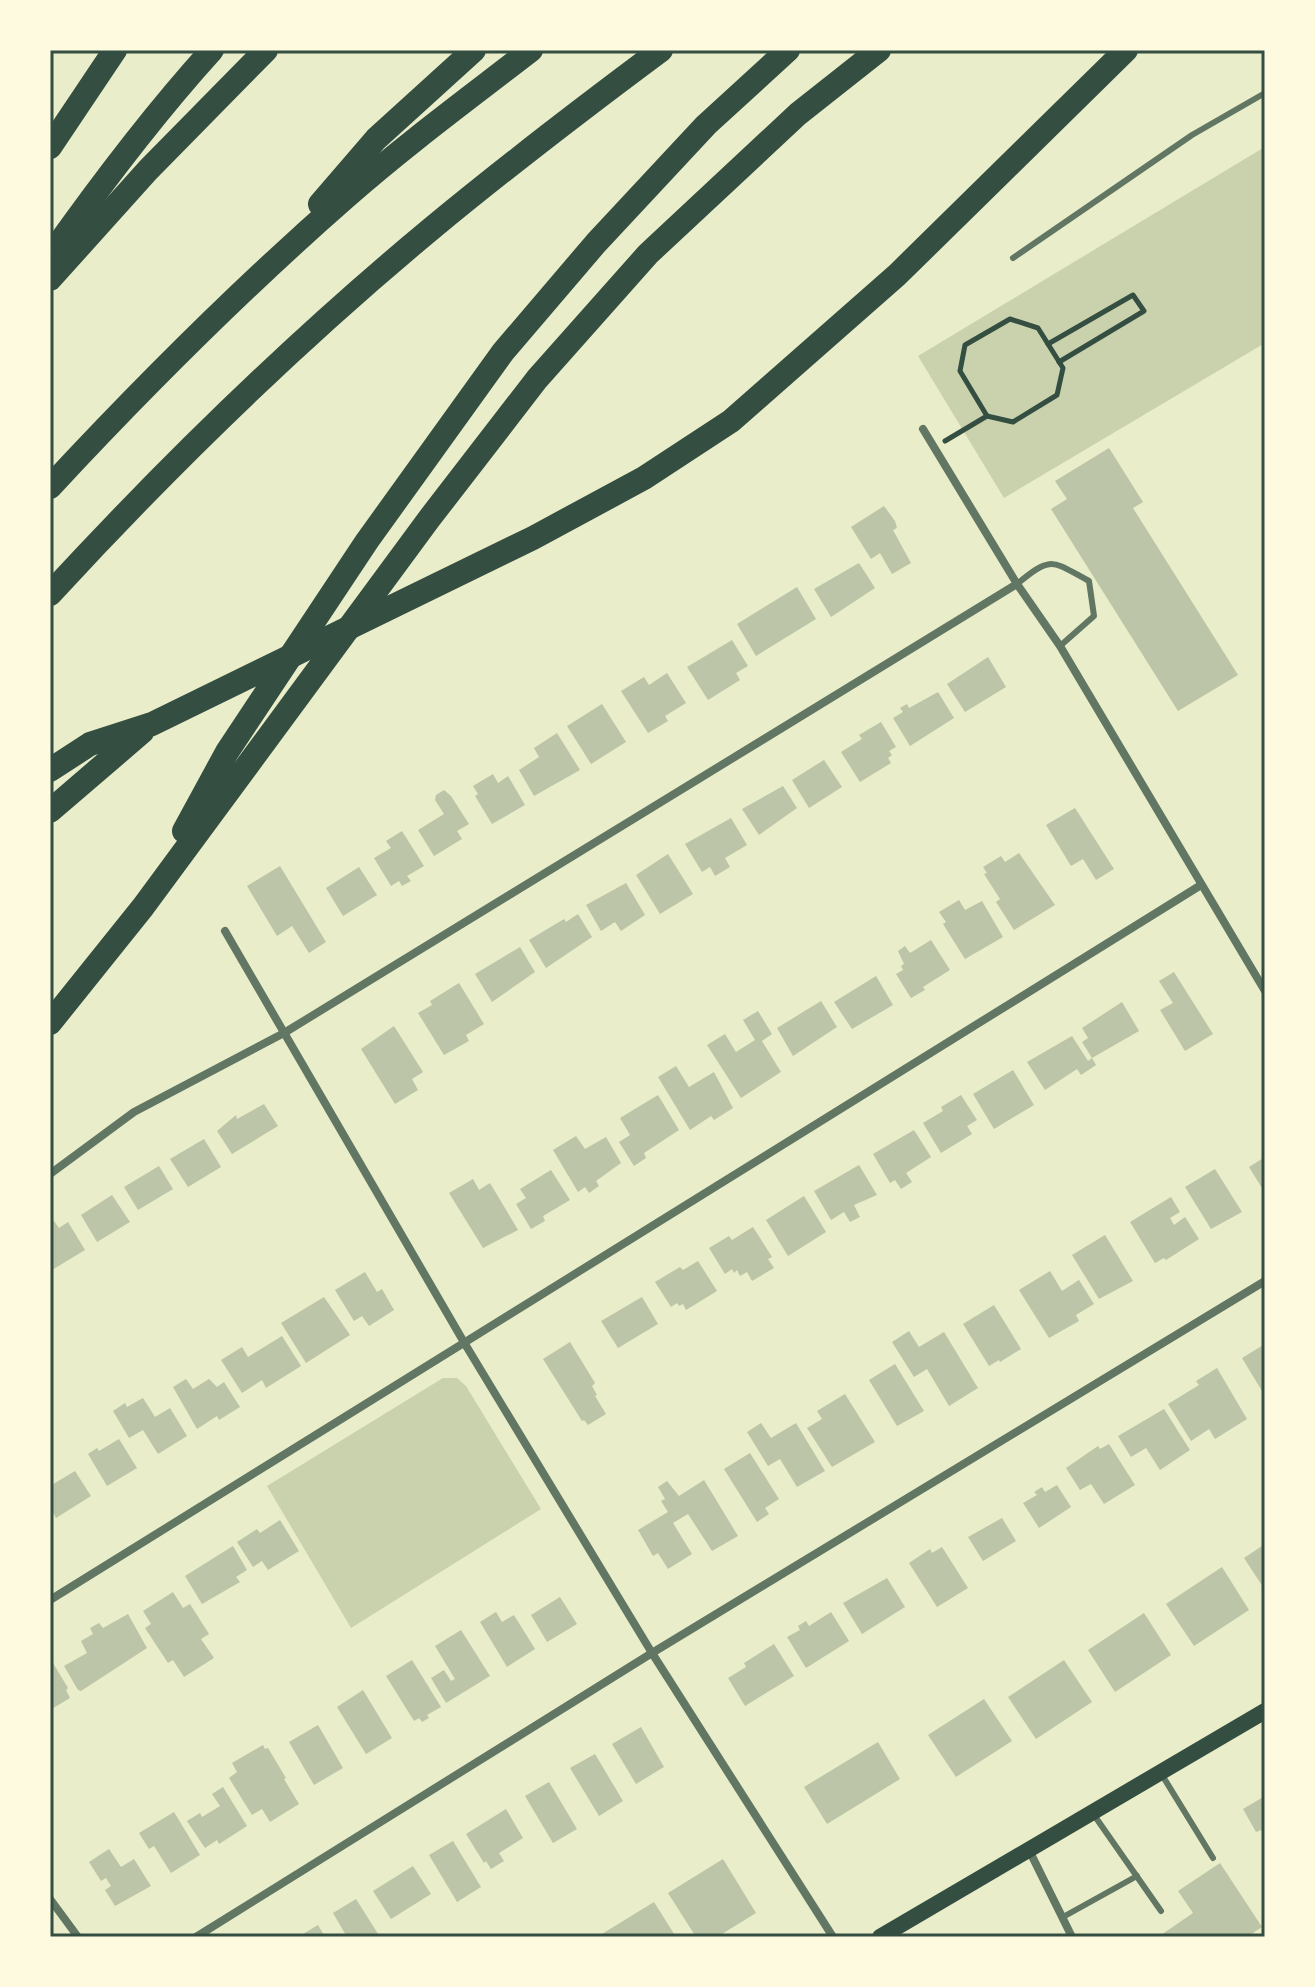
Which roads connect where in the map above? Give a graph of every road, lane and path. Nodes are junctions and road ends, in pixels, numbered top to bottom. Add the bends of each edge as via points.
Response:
1 (115, 50) edge
2 (212, 50) edge
3 (266, 50) edge
4 (474, 50) edge
5 (531, 50) edge
6 (661, 50) edge
7 (788, 50) edge
8 (879, 50) edge
9 (1126, 50) edge
10 (1144, 50) edge
11 (1265, 93) edge
12 (1077, 98) junction
13 (50, 147) edge
14 (50, 256) edge
15 (1013, 258) dead end
16 (50, 279) edge
17 (253, 282) junction
18 (1048, 344) junction
19 (1059, 362) junction
20 (987, 416) junction
21 (923, 429) dead end
22 (934, 447) junction
23 (50, 487) edge
24 (1017, 584) junction
25 (50, 594) edge
26 (1060, 646) junction
27 (152, 724) junction
28 (50, 770) edge
29 (50, 811) edge
30 (1201, 885) junction
31 (143, 907) junction
32 (225, 931) dead end
33 (1265, 991) edge
34 (50, 1023) edge
35 (284, 1033) junction
36 (50, 1174) edge
37 (1265, 1281) edge
38 (465, 1344) junction
39 (50, 1600) edge
40 (652, 1653) junction
41 (1265, 1711) edge
42 (1161, 1772) junction
43 (1092, 1812) junction
44 (1029, 1849) junction
45 (1213, 1858) dead end
46 (1137, 1876) junction
47 (50, 1899) edge
48 (1161, 1911) dead end
49 (1063, 1917) junction
50 (898, 1933) edge
51 (78, 1937) edge
52 (196, 1937) edge
53 (833, 1937) edge
54 (880, 1937) edge
55 (1071, 1937) edge

1 - 13 highway
2 - 14 highway via 105,177
3 - 16 highway
4 - 17 highway via 376,139
5 - 17 highway via 347,196
6 - 25 highway via 430,229 311,334
7 - 31 highway via 706,125 503,352 367,541 227,752
8 - 31 highway via 798,114 648,254 537,379
9 - 12 highway
10 - 12 highway
11 - 15 lane via 1192,135
12 - 27 highway via 897,275 731,421 644,478 484,562
17 - 23 highway
18 - 19 path
18 - 19 path via 1133,295 1144,311
18 - 20 path via 1038,328 1010,319 965,345 960,371
19 - 20 path via 1063,368 1057,395 1013,422
20 - 22 path
21 - 22 street
22 - 24 street
24 - 26 street
24 - 26 lane via 1040,565 1055,563 1089,581 1094,616
24 - 35 street
26 - 30 street
27 - 28 highway via 90,744
27 - 29 highway
30 - 33 street
30 - 38 street
31 - 34 highway
32 - 35 street
35 - 36 street via 134,1112
35 - 38 street
37 - 40 street
38 - 39 street
38 - 40 street
40 - 52 street
40 - 53 street
41 - 42 main road
42 - 43 main road
42 - 45 lane
43 - 44 main road
43 - 46 lane
44 - 49 street
44 - 50 main road
46 - 48 lane
46 - 49 lane
47 - 51 street
49 - 55 street
50 - 54 main road

